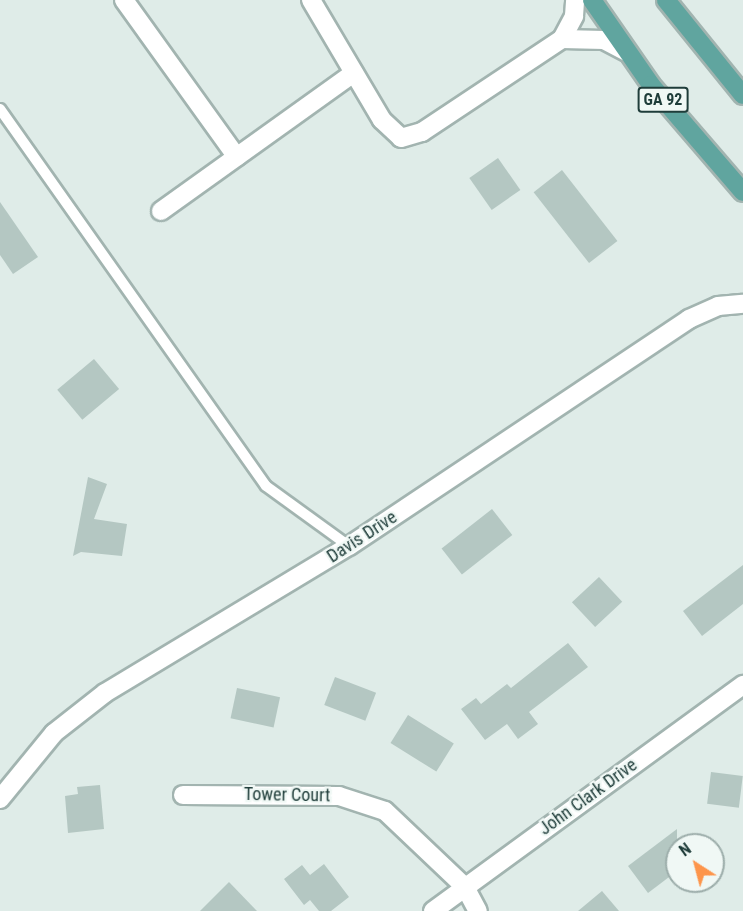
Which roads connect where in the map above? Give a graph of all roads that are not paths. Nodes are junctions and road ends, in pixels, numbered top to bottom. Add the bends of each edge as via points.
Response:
1 (124, 0) edge
2 (311, 0) edge
3 (575, 0) edge
4 (592, 0) edge
5 (666, 0) edge
6 (562, 39) junction
7 (628, 53) junction
8 (354, 73) junction
9 (743, 94) edge
10 (0, 109) edge
11 (237, 157) junction
12 (743, 192) edge
13 (161, 211) dead end
14 (743, 304) edge
15 (349, 546) junction
16 (741, 689) edge
17 (183, 795) dead end
18 (0, 799) edge
19 (465, 887) junction
20 (433, 911) edge
21 (478, 911) edge

1 - 11 street
2 - 8 street
3 - 6 street via 574,16
4 - 7 main road, GA 92
5 - 9 main road
6 - 7 street via 604,40
6 - 8 street via 422,132 401,138 387,128
7 - 12 main road, GA 92
8 - 11 street
10 - 15 lane via 266,486
11 - 13 street
14 - 15 street, Davis Drive via 718,306 689,319
15 - 18 street, Davis Drive via 105,693 54,733
16 - 19 street, John Clark Drive
17 - 19 street, Tower Court via 339,796 385,811
19 - 20 street, John Clark Drive
19 - 21 street, Tower Court

